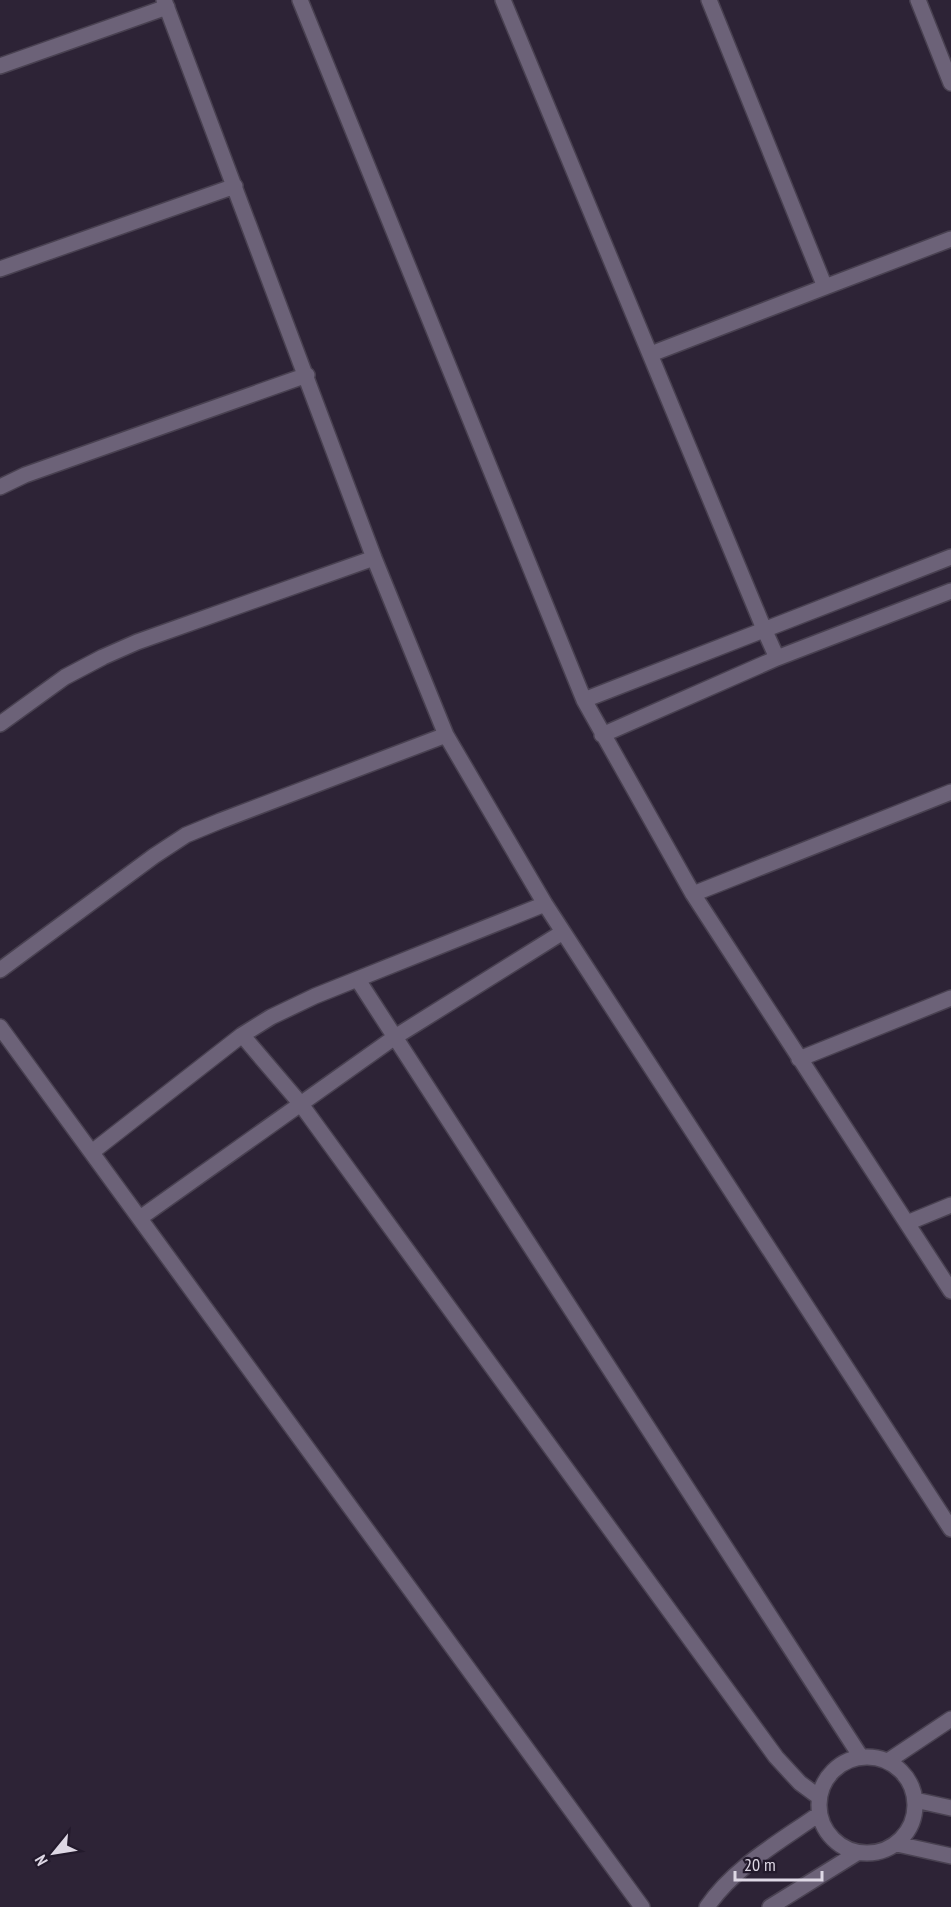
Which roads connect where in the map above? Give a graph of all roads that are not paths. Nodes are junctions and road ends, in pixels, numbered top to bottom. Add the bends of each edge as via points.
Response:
1 (300, 0) edge
2 (503, 0) edge
3 (709, 0) edge
4 (918, 0) edge
5 (166, 3) edge
6 (0, 66) edge
7 (951, 82) edge
8 (235, 186) junction
9 (951, 239) edge
10 (0, 269) edge
11 (825, 287) junction
12 (651, 354) junction
13 (307, 375) junction
14 (0, 486) edge
15 (951, 557) edge
16 (374, 558) junction
17 (951, 591) edge
18 (764, 629) junction
19 (777, 658) junction
20 (584, 700) junction
21 (0, 724) edge
22 (446, 735) junction
23 (602, 735) junction
24 (951, 792) edge
25 (693, 894) junction
26 (545, 904) junction
27 (563, 932) junction
28 (0, 970) edge
29 (358, 980) junction
30 (951, 998) edge
31 (0, 1027) edge
32 (242, 1035) junction
33 (395, 1037) junction
34 (799, 1059) junction
35 (300, 1103) junction
36 (92, 1152) junction
37 (951, 1205) edge
38 (140, 1218) junction
39 (907, 1222) junction
40 (951, 1291) edge
41 (951, 1529) edge
42 (951, 1719) edge
43 (861, 1757) junction
44 (888, 1761) junction
45 (819, 1797) junction
46 (915, 1800) junction
47 (951, 1808) edge
48 (819, 1814) junction
49 (897, 1844) junction
50 (857, 1853) junction
51 (951, 1856) edge
52 (642, 1907) edge
53 (707, 1907) edge
54 (770, 1907) edge

1 - 20 street
2 - 12 street
3 - 11 street
4 - 7 street
5 - 6 street
5 - 8 street
8 - 10 street
8 - 13 street
9 - 11 street
11 - 12 street
12 - 18 street
13 - 14 street
13 - 16 street
15 - 18 street
16 - 21 street via 103,657 65,677
16 - 22 street
17 - 19 street
18 - 19 street
18 - 20 street
19 - 23 street
20 - 23 street
22 - 26 street
22 - 28 street via 186,836
23 - 25 street
24 - 25 street
25 - 34 street
26 - 27 street
26 - 29 street
27 - 33 street
27 - 41 street
29 - 32 street via 289,1009
29 - 33 street
30 - 34 street
31 - 36 street
32 - 35 street
32 - 36 street
33 - 35 street
33 - 43 street
34 - 39 street
35 - 38 street
35 - 45 street via 760,1736 788,1772
36 - 38 street
37 - 39 street
38 - 52 street
39 - 40 street
42 - 44 street
43 - 44 street
43 - 45 street via 829,1774
44 - 46 street via 905,1775
45 - 48 street
46 - 47 street
46 - 49 street via 912,1824
48 - 50 street via 826,1832
48 - 53 street via 754,1860
49 - 50 street via 871,1854
49 - 51 street
50 - 54 street

